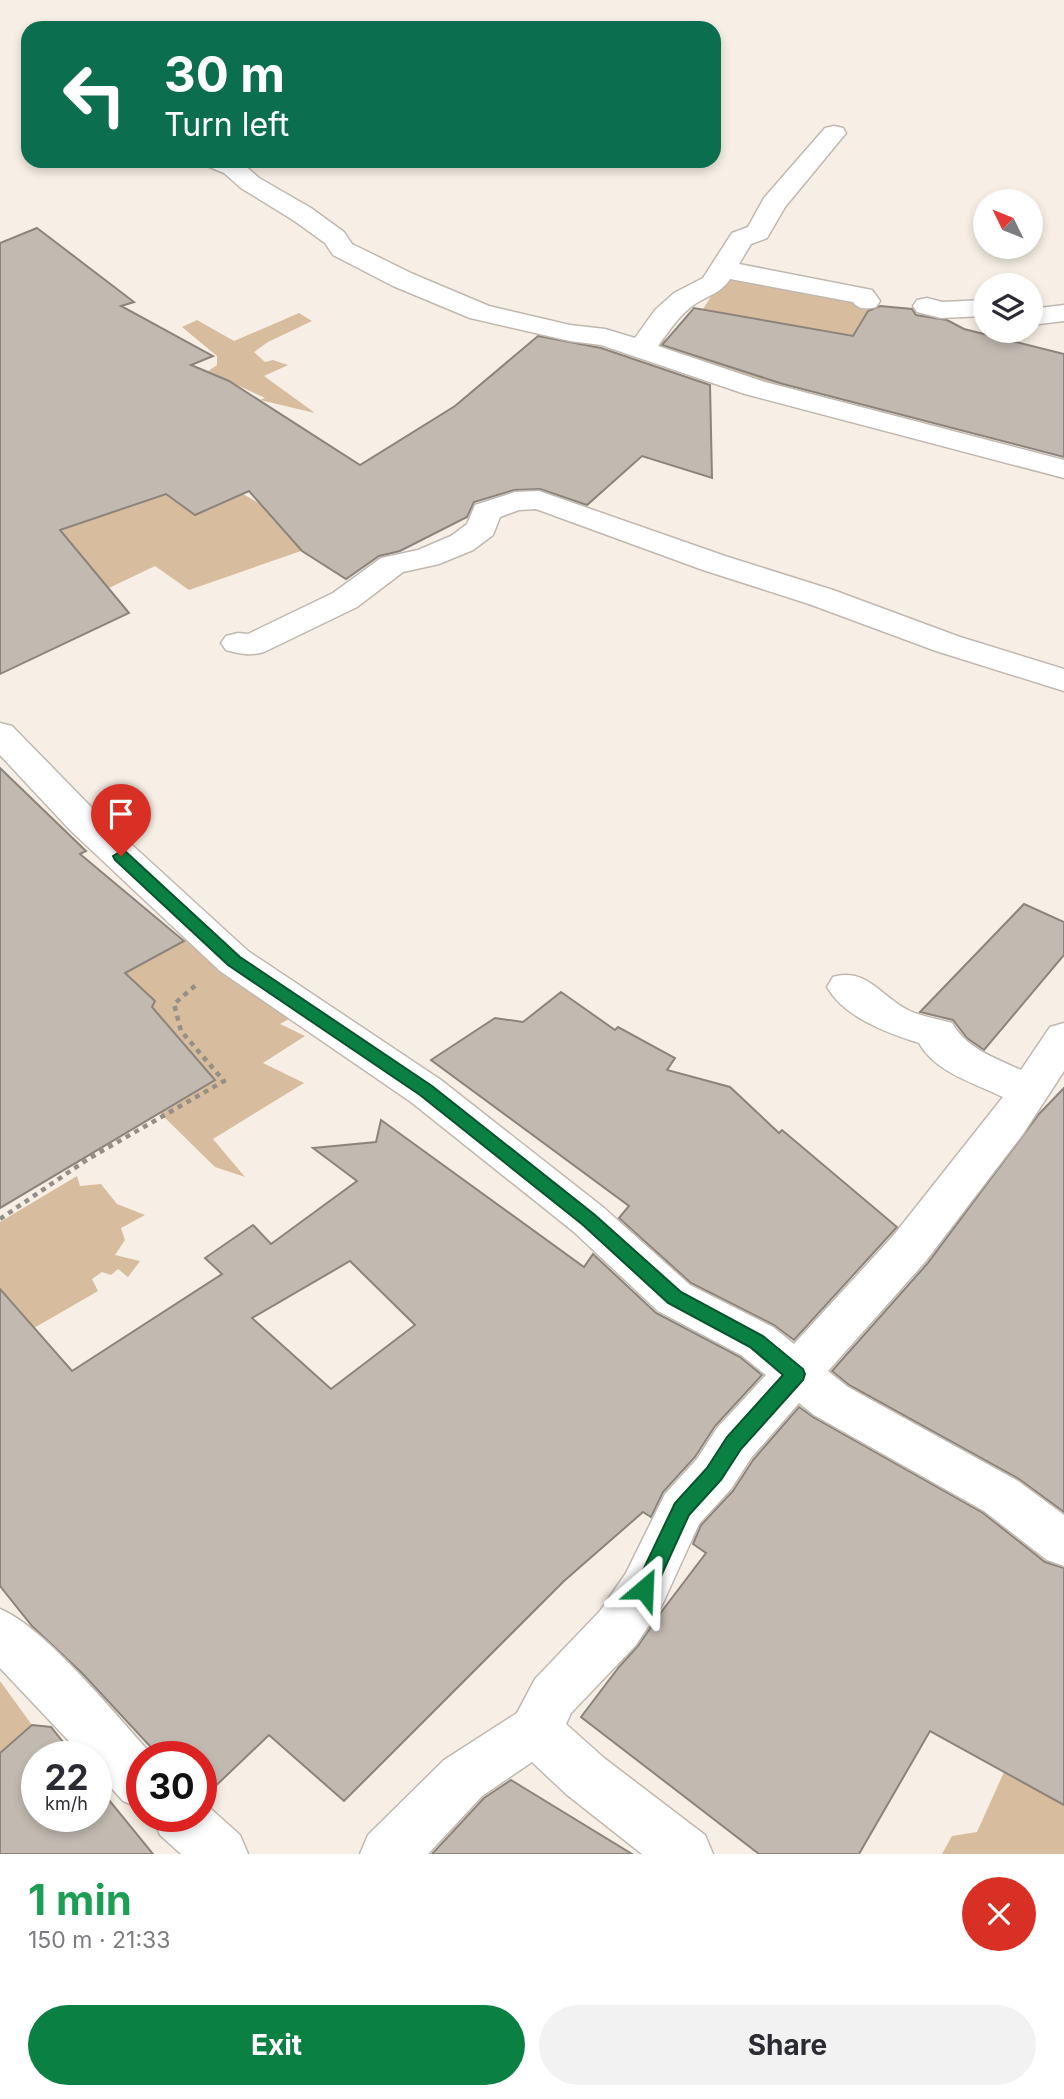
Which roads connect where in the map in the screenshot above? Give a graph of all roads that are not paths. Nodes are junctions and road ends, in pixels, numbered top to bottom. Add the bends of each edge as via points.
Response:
1 (834, 133) dead end
2 (233, 168) edge
3 (722, 269) junction
4 (866, 301) dead end
5 (927, 306) dead end
6 (973, 309) edge
7 (1064, 313) edge
8 (1043, 316) edge
9 (641, 350) junction
10 (1064, 469) edge
11 (238, 643) dead end
12 (1064, 680) edge
13 (0, 734) edge
14 (847, 987) dead end
15 (1064, 1038) edge
16 (1029, 1091) junction
17 (796, 1374) junction
18 (1064, 1544) edge
19 (0, 1633) edge
20 (536, 1731) junction
21 (126, 1765) edge
22 (197, 1832) edge
23 (221, 1854) edge
24 (387, 1854) edge
25 (686, 1854) edge

1 - 3 street via 773,204 758,232 741,239
2 - 9 street via 335,238 342,249 403,280 480,312 605,337
3 - 4 street via 862,296
3 - 9 street via 713,284 684,299 665,316
5 - 6 street
7 - 8 street
9 - 10 street via 755,388
11 - 12 street via 251,645 345,600 392,565 462,543 482,528 486,512 515,501 539,500 947,644
13 - 17 street via 83,821 234,961 426,1091 589,1220 674,1298 757,1341
14 - 16 street via 895,1021 937,1034 939,1043 962,1060
15 - 16 street
16 - 17 street via 909,1249
17 - 18 street via 831,1401 1001,1496
17 - 20 street via 682,1509 651,1579 618,1628 553,1696
19 - 21 street
20 - 24 street via 463,1778
20 - 25 street via 585,1776
22 - 23 street

